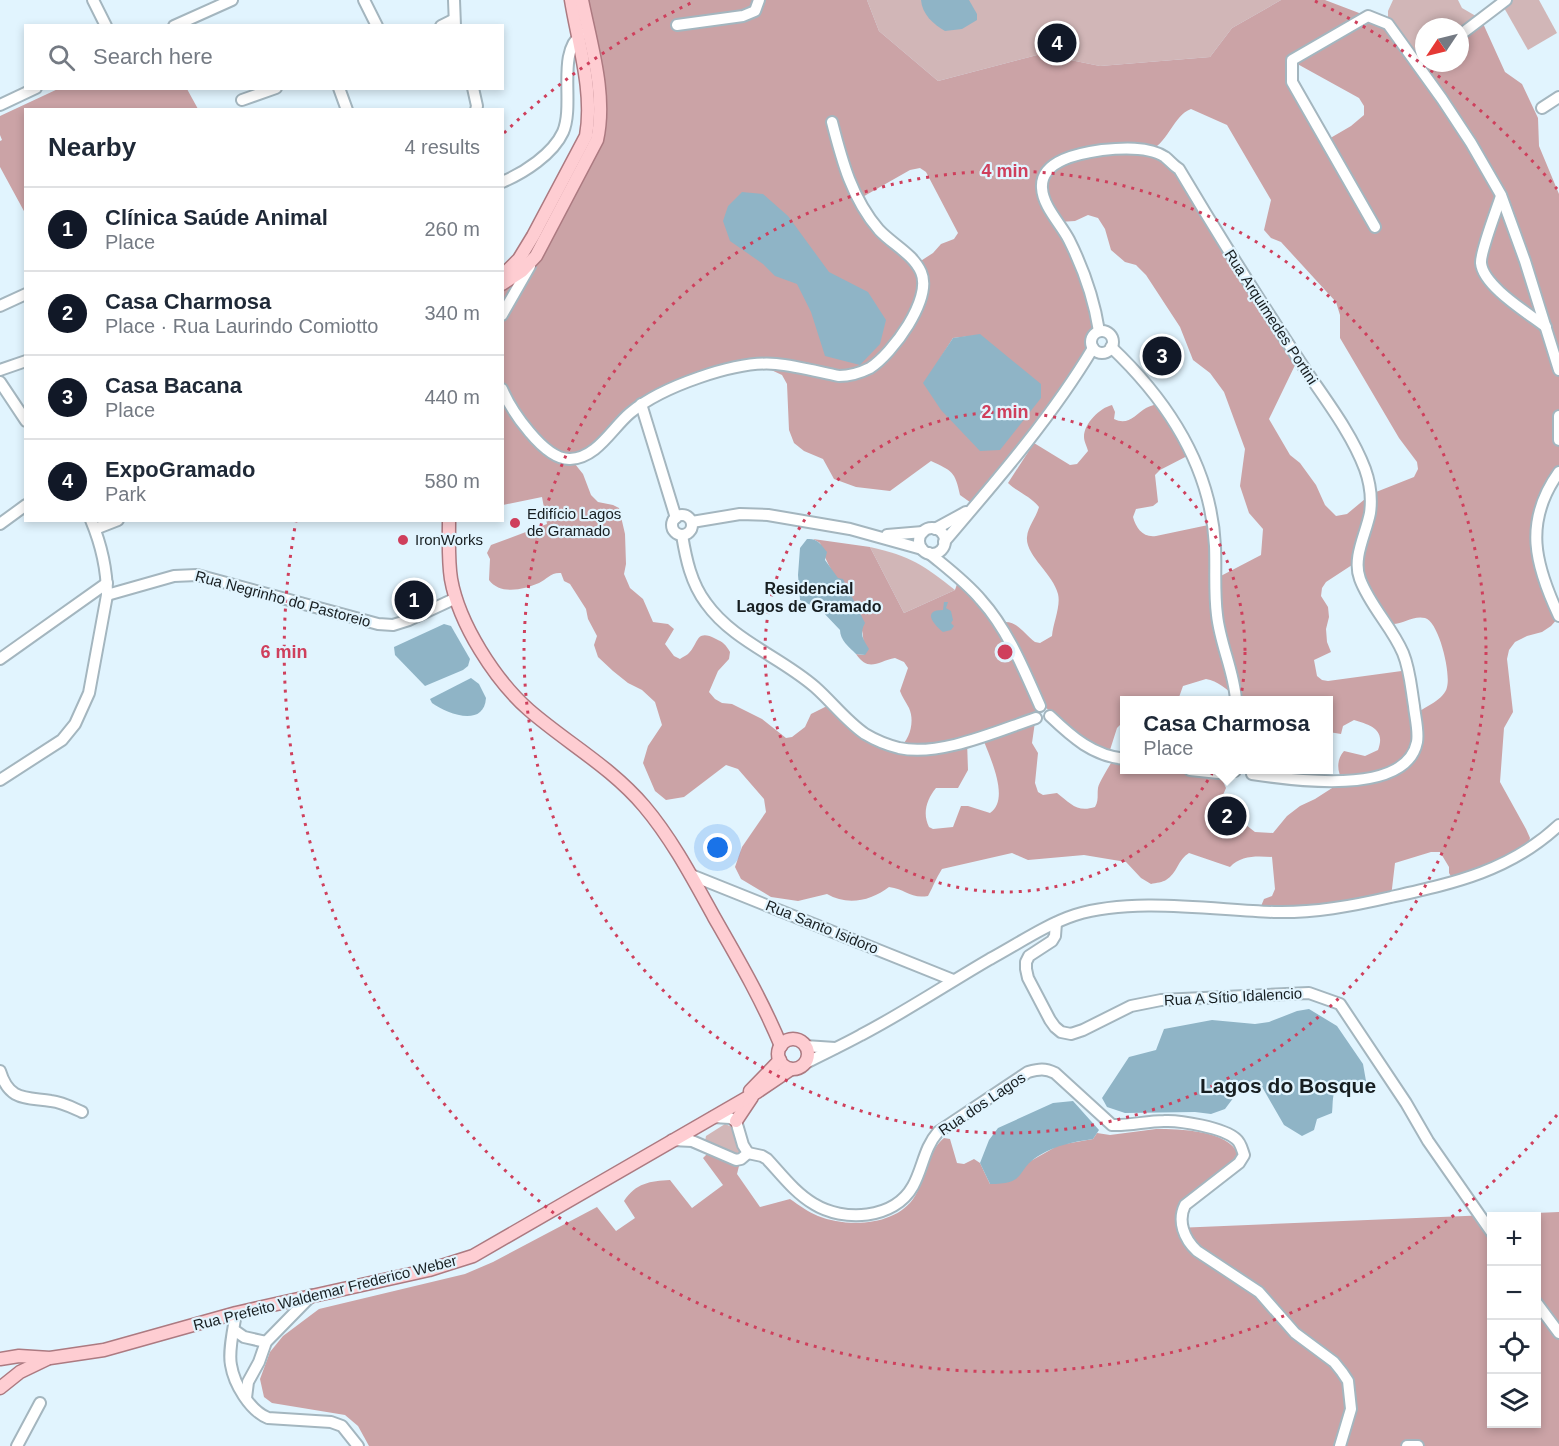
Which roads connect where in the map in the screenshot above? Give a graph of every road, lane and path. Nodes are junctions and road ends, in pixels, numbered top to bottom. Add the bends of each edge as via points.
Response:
1 (93, 0) edge
2 (232, 0) edge
3 (364, 0) edge
4 (454, 0) edge
5 (571, 0) edge
6 (582, 0) edge
7 (759, 0) edge
8 (1506, 0) edge
9 (454, 23) edge
10 (105, 24) edge
11 (178, 24) edge
12 (376, 24) edge
13 (677, 24) dead end
14 (1469, 28) edge
15 (579, 42) junction
16 (1415, 57) edge
17 (1426, 72) edge
18 (32, 90) edge
19 (270, 90) edge
20 (340, 90) edge
21 (473, 90) edge
22 (1559, 97) edge
23 (242, 100) dead end
24 (0, 105) edge
25 (346, 108) edge
26 (476, 108) edge
27 (1542, 108) dead end
28 (832, 122) dead end
29 (504, 181) edge
30 (1501, 195) junction
31 (1375, 227) dead end
32 (525, 249) junction
33 (504, 274) edge
34 (522, 276) junction
35 (504, 283) edge
36 (24, 295) edge
37 (0, 306) edge
38 (504, 311) edge
39 (1546, 327) junction
40 (1099, 332) junction
41 (1111, 347) junction
42 (1094, 348) junction
43 (24, 362) edge
44 (0, 370) edge
45 (1559, 370) edge
46 (0, 382) edge
47 (504, 393) edge
48 (641, 404) junction
49 (1559, 416) edge
50 (24, 418) edge
51 (1559, 440) edge
52 (1559, 472) edge
53 (24, 506) edge
54 (972, 509) junction
55 (676, 518) junction
56 (108, 522) edge
57 (448, 522) edge
58 (692, 522) junction
59 (0, 524) edge
60 (93, 525) edge
61 (935, 529) junction
62 (923, 532) junction
63 (682, 535) junction
64 (881, 536) junction
65 (943, 546) junction
66 (925, 551) junction
67 (959, 578) junction
68 (107, 583) junction
69 (107, 596) junction
70 (456, 598) junction
71 (1559, 616) edge
72 (0, 659) edge
73 (1235, 696) edge
74 (1040, 706) junction
75 (1050, 716) junction
76 (1036, 718) junction
77 (1120, 759) edge
78 (1239, 774) edge
79 (1252, 774) edge
80 (1263, 774) edge
81 (0, 780) edge
82 (1559, 825) edge
83 (691, 875) junction
84 (1056, 923) junction
85 (953, 980) junction
86 (765, 1006) junction
87 (793, 1039) junction
88 (781, 1046) junction
89 (805, 1046) junction
90 (836, 1048) junction
91 (780, 1060) junction
92 (804, 1064) junction
93 (791, 1069) junction
94 (0, 1071) edge
95 (757, 1092) junction
96 (741, 1100) junction
97 (82, 1112) dead end
98 (713, 1117) junction
99 (736, 1121) junction
100 (672, 1140) junction
101 (748, 1153) junction
102 (1487, 1227) edge
103 (313, 1295) junction
104 (1541, 1309) edge
105 (236, 1313) junction
106 (234, 1330) junction
107 (1559, 1333) edge
108 (266, 1342) junction
109 (50, 1358) junction
110 (0, 1359) edge
111 (0, 1389) edge
112 (246, 1398) junction
113 (40, 1403) dead end
114 (17, 1446) edge
115 (358, 1446) edge
116 (1340, 1446) edge
117 (1407, 1446) edge
118 (1418, 1446) edge

1 - 10 street
2 - 11 street
3 - 12 street
4 - 9 street
5 - 15 main road
6 - 15 main road
7 - 13 street via 755,11 743,16
8 - 14 street
15 - 29 street via 568,73 564,130 558,141 526,170
15 - 32 main road via 588,122 586,136
15 - 34 main road via 601,98 597,140
16 - 31 street via 1388,24 1368,16 1292,60 1292,82
17 - 30 street
18 - 24 street
19 - 23 street
20 - 25 street
21 - 26 street
22 - 27 street
28 - 48 street via 845,170 865,210 921,272 923,290 914,316 881,358 860,372 839,376 776,364 742,365 686,383
30 - 39 street
30 - 39 street via 1481,261 1484,274 1491,284
32 - 33 main road
32 - 34 main road
34 - 35 main road
34 - 38 street
36 - 37 street
39 - 45 street
40 - 41 street via 1110,335
40 - 42 street via 1091,340
40 - 80 street, Rua Arquimedes Portini via 1084,272 1044,199 1044,176 1062,161 1102,150 1131,149 1164,156 1179,170 1356,448 1366,471 1370,513 1357,567 1364,588 1398,641 1409,670 1418,741 1407,760 1385,775 1343,781 1298,781
41 - 42 street via 1105,352
41 - 73 street via 1160,403 1193,453 1213,524 1217,617
42 - 54 street via 1052,410
43 - 44 street
46 - 50 street
47 - 48 street via 540,443 558,457 570,459 593,450
48 - 55 street
49 - 51 street
52 - 71 street via 1542,500 1535,536 1541,572
53 - 59 street
54 - 61 street
54 - 65 street
55 - 58 street via 683,515
55 - 63 street via 673,528
56 - 60 street
57 - 70 main road via 449,563
58 - 63 street via 691,530
58 - 64 street via 740,514 768,515
60 - 68 street
61 - 62 street
61 - 65 street via 942,534
62 - 64 street
62 - 66 street via 919,540
63 - 76 street via 697,589 719,618 814,687 851,723 880,742 918,750 939,747
64 - 66 street
65 - 66 street via 938,552
65 - 67 street
66 - 67 street
67 - 74 street via 999,624
68 - 69 street
68 - 72 street
69 - 70 street, Rua Negrinho do Pastoreio via 174,576 197,575 393,625
69 - 81 street via 89,693 75,724 62,740
70 - 83 main road via 484,655 514,696 630,790 662,829
74 - 75 street via 1049,710
74 - 76 street via 1035,711
75 - 76 street via 1045,721
75 - 77 street via 1088,748
78 - 79 street via 1243,779
82 - 84 street via 1493,869 1458,882 1353,906 1275,912 1191,906 1126,908 1074,915
83 - 85 street, Rua Santo Isidoro
83 - 86 main road
84 - 85 street
84 - 102 street, Rua A Sítio Idalencio via 1055,936 1029,956 1026,969 1050,1020 1061,1032 1071,1034 1131,1006 1161,1000 1300,993 1340,1004
85 - 90 street
86 - 87 main road
86 - 88 main road
87 - 88 main road
87 - 89 main road
88 - 91 main road
89 - 90 street
89 - 92 main road via 808,1055
90 - 92 street
91 - 93 main road
91 - 96 main road, Rua Prefeito Waldemar Frederico Weber
92 - 93 main road
93 - 95 main road, Rua Prefeito Waldemar Frederico Weber
94 - 97 street via 6,1087 21,1098 58,1102
95 - 96 main road, Rua Prefeito Waldemar Frederico Weber
95 - 99 main road
96 - 98 main road, Rua Prefeito Waldemar Frederico Weber
98 - 99 street
98 - 100 main road, Rua Prefeito Waldemar Frederico Weber
99 - 101 street
100 - 101 street via 692,1141 736,1160
100 - 103 main road, Rua Prefeito Waldemar Frederico Weber via 473,1256 429,1270
101 - 116 street, Rua dos Lagos via 767,1159 796,1191 825,1210 840,1214 876,1213 908,1194 938,1132 1038,1069 1055,1073 1112,1125 1163,1120 1224,1132 1236,1139 1244,1155 1185,1205 1185,1235 1197,1251 1259,1292 1295,1333 1342,1372 1348,1381 1351,1409
103 - 105 main road, Rua Prefeito Waldemar Frederico Weber
103 - 108 street
104 - 107 street
105 - 106 street
105 - 109 main road, Rua Prefeito Waldemar Frederico Weber via 104,1350
106 - 108 street via 244,1337
106 - 112 street via 230,1364
108 - 112 street via 248,1382
109 - 110 main road
109 - 111 main road via 20,1372
112 - 115 street via 268,1418 342,1426
113 - 114 street
117 - 118 street

